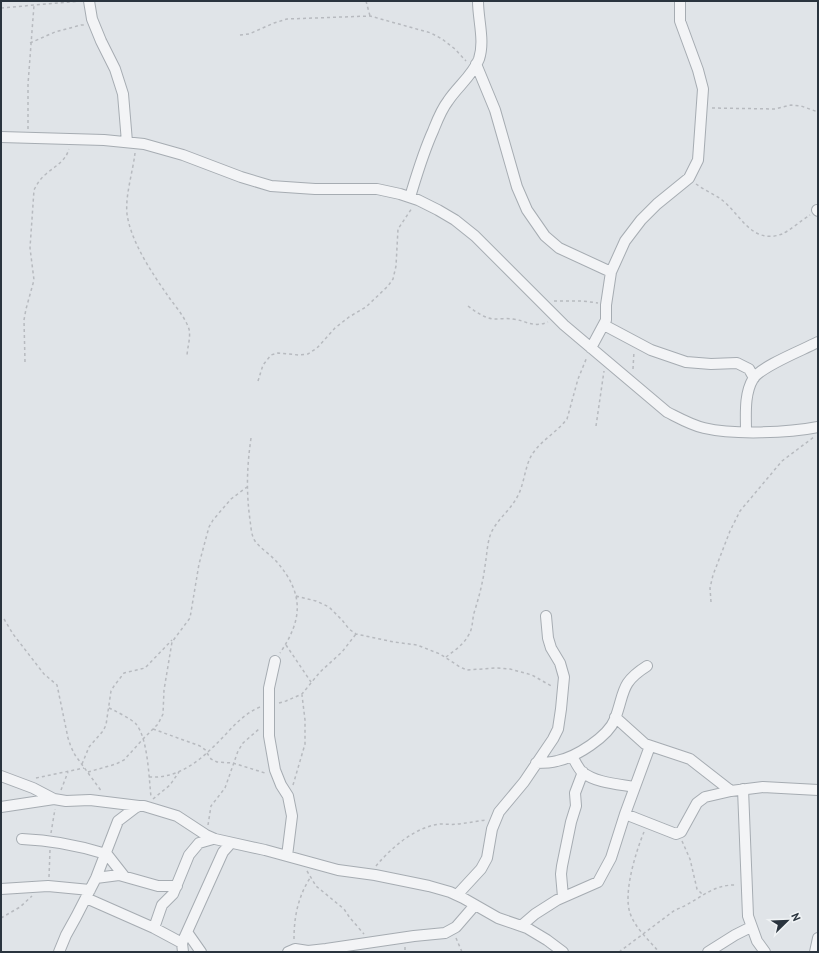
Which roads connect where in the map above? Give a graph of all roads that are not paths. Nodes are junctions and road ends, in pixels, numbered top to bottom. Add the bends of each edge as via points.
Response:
1 (89, 1) edge
2 (478, 1) edge
3 (680, 1) edge
4 (475, 66) junction
5 (1, 137) edge
6 (132, 142) junction
7 (414, 199) junction
8 (611, 272) junction
9 (604, 325) junction
10 (818, 342) edge
11 (591, 348) junction
12 (754, 378) junction
13 (818, 427) edge
14 (746, 431) junction
15 (546, 616) dead end
16 (275, 661) road end
17 (647, 666) dead end
18 (615, 717) junction
19 (650, 746) junction
20 (572, 756) junction
21 (536, 763) junction
22 (583, 772) junction
23 (1, 776) edge
24 (635, 787) junction
25 (743, 789) junction
26 (818, 790) edge
27 (731, 791) junction
28 (56, 800) junction
29 (140, 806) junction
30 (1, 807) edge
31 (625, 814) junction
32 (210, 837) junction
33 (22, 838) dead end
34 (231, 843) junction
35 (106, 853) junction
36 (287, 856) junction
37 (124, 876) junction
38 (96, 878) junction
39 (177, 886) junction
40 (1, 889) edge
41 (88, 894) junction
42 (457, 895) junction
43 (563, 897) junction
44 (475, 905) junction
45 (521, 926) junction
46 (751, 927) junction
47 (154, 928) junction
48 (187, 932) junction
49 (818, 938) edge
50 (182, 948) edge
51 (291, 951) edge
52 (308, 951) edge
53 (59, 952) edge
54 (202, 952) edge
55 (563, 952) edge
56 (708, 952) edge
57 (765, 952) edge
58 (815, 952) edge

1 - 6 street via 92,19 115,68 123,94
2 - 4 street via 481,48
3 - 8 street via 680,20 702,82 698,160 689,178 641,220 625,241
4 - 7 street via 441,113 423,153
4 - 8 street via 494,110 517,187 527,210 545,236 559,248
5 - 6 street
6 - 7 street via 178,153 271,186 377,189
7 - 11 street via 455,220 475,236 540,302
8 - 9 street
9 - 11 street
9 - 12 street via 651,350 686,362 737,363 749,369
10 - 12 street via 762,370
11 - 14 street via 667,412 702,427 721,431
12 - 14 street via 748,397
13 - 14 street via 786,431
15 - 21 street via 551,648 563,671 563,693 558,729
16 - 36 street via 269,688 268,718 270,750 277,775 288,796 292,816
17 - 18 street via 632,677 625,687
18 - 19 street
18 - 20 street via 608,729 594,742
19 - 24 street
19 - 27 street via 690,759
20 - 21 street via 559,761
20 - 22 street
21 - 42 street via 496,818 485,863 473,880
22 - 24 street via 596,779
22 - 43 street via 575,794 576,806 562,866
23 - 28 street
24 - 31 street
25 - 26 street via 763,787
25 - 27 street
25 - 46 street via 746,886
27 - 31 street via 700,799 679,834
28 - 29 street via 90,800
28 - 30 street
29 - 32 street via 152,807 177,816
29 - 35 street via 118,821
31 - 43 street via 611,858 598,882
32 - 34 street
32 - 39 street via 199,843 189,855
33 - 35 street via 50,840
34 - 36 street
34 - 48 street via 223,852
35 - 37 street
35 - 38 street
36 - 42 street via 338,870 429,886
37 - 38 street
37 - 39 street via 158,886
38 - 41 street
39 - 47 street via 162,905
40 - 41 street via 44,887
41 - 47 street
41 - 53 street
42 - 44 street
43 - 45 street
44 - 45 street via 498,918
44 - 52 street via 452,930 445,933
45 - 55 street
46 - 56 street
46 - 57 street
47 - 50 street
48 - 50 street
48 - 54 street
49 - 58 street
51 - 52 street

